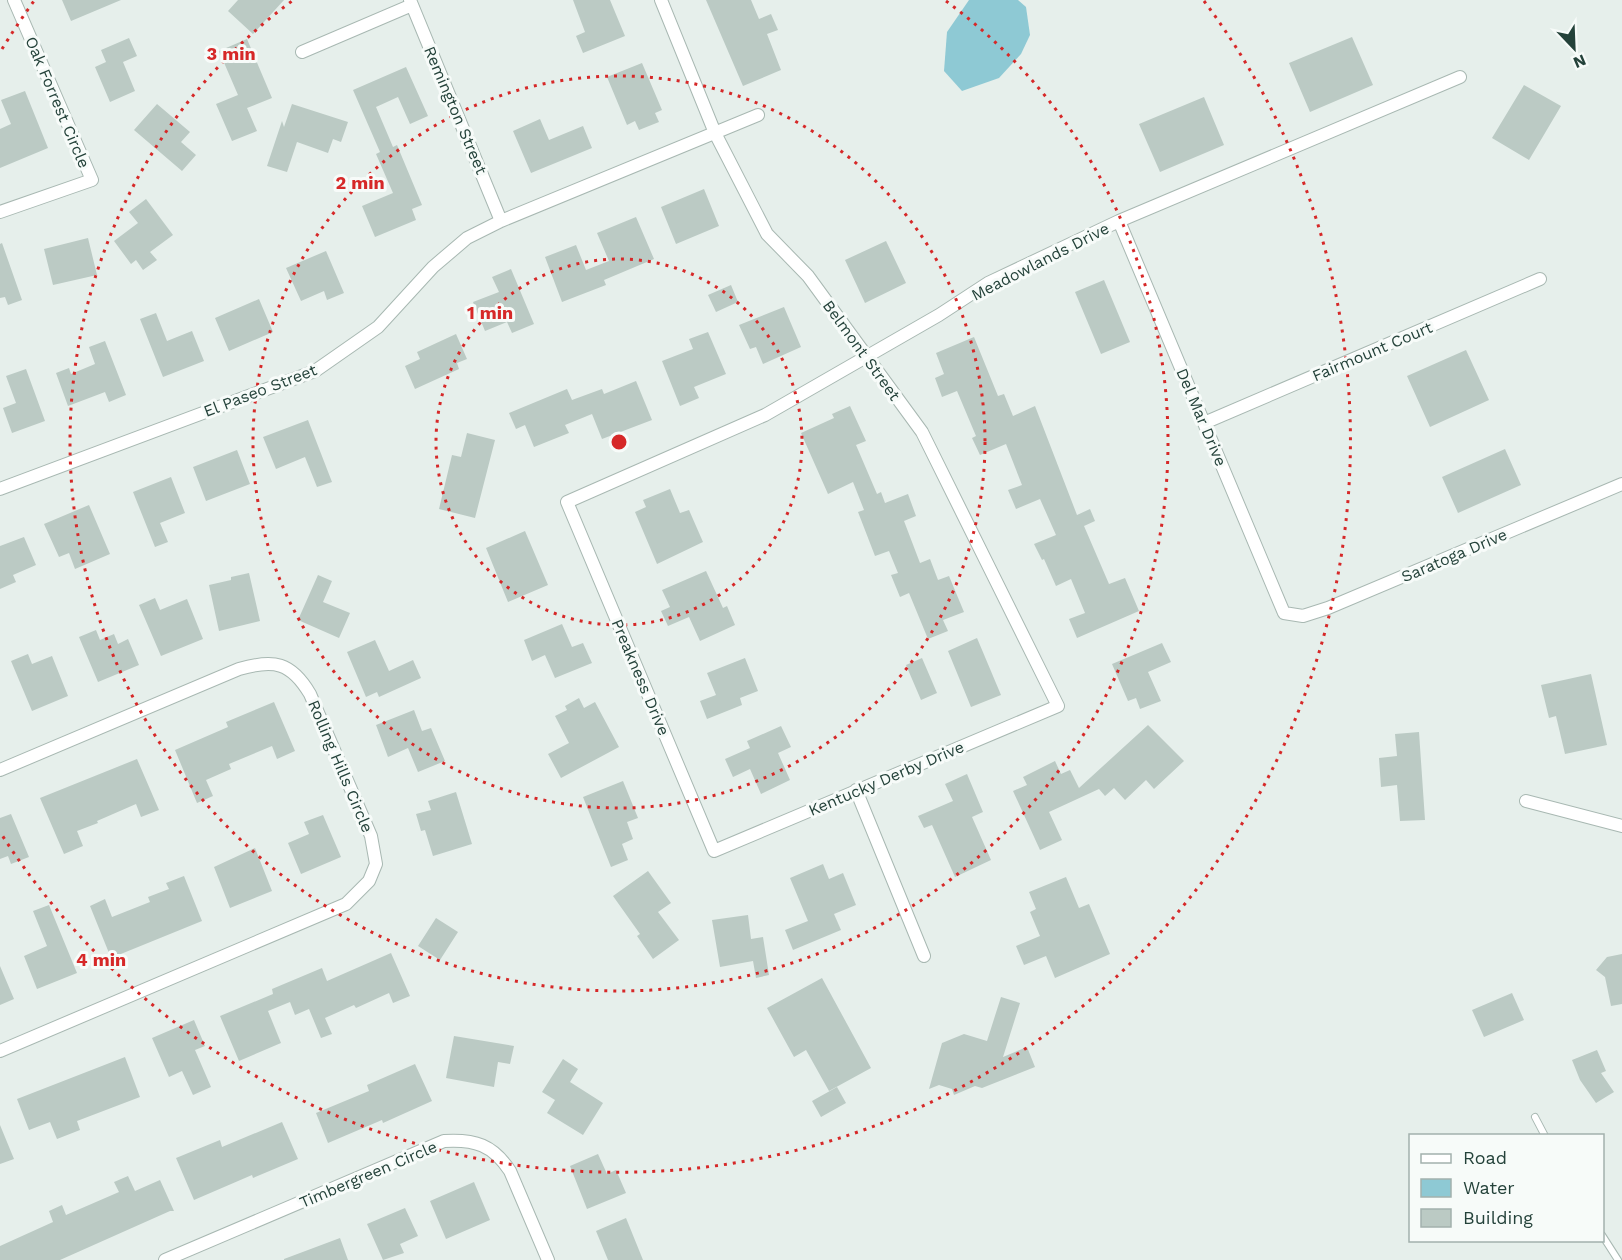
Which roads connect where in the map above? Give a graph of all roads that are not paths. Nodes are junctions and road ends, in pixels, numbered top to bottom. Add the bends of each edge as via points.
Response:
1 (14, 0) edge
2 (661, 0) edge
3 (411, 2) edge
4 (302, 52) dead end
5 (1460, 77) dead end
6 (758, 115) dead end
7 (715, 133) junction
8 (0, 212) edge
9 (501, 221) junction
10 (1119, 221) junction
11 (1540, 279) dead end
12 (867, 358) junction
13 (1204, 423) junction
14 (1622, 484) edge
15 (0, 489) edge
16 (567, 502) joint
17 (1284, 613) joint
18 (1058, 706) joint
19 (0, 770) edge
20 (856, 790) junction
21 (1526, 801) dead end
22 (1622, 826) edge
23 (714, 851) joint
24 (924, 956) dead end
25 (0, 1051) edge
26 (1535, 1117) dead end
27 (1544, 1134) edge
28 (1604, 1238) edge
29 (165, 1260) edge
30 (548, 1260) edge
31 (1618, 1260) edge

1 - 8 street, Oak Forrest Circle via 92,180
2 - 7 street, Belmont Street
3 - 4 street
3 - 9 street, Remington Street
5 - 10 street, Meadowlands Drive
6 - 7 street, El Paseo Street
7 - 9 street, El Paseo Street
7 - 12 street, Belmont Street via 767,234 808,276
9 - 15 street, El Paseo Street via 467,238 433,267 378,327 315,371
10 - 12 street, Meadowlands Drive via 988,283
10 - 13 street, Del Mar Drive
11 - 13 street, Fairmount Court
12 - 16 street, Meadowlands Drive via 765,415
12 - 18 street, Belmont Street via 922,432
13 - 17 street, Del Mar Drive
14 - 17 street, Saratoga Drive via 1328,608 1303,616
16 - 23 street, Preakness Drive
18 - 20 street, Kentucky Derby Drive
19 - 25 street, Rolling Hills Circle via 239,669 256,664 282,667 290,669 310,694 371,836 376,864 369,881 346,904
20 - 23 street, Kentucky Derby Drive
20 - 24 street
21 - 22 street
26 - 27 lane
28 - 31 lane
29 - 30 street, Timbergreen Circle via 444,1141 460,1140 492,1149 504,1160

